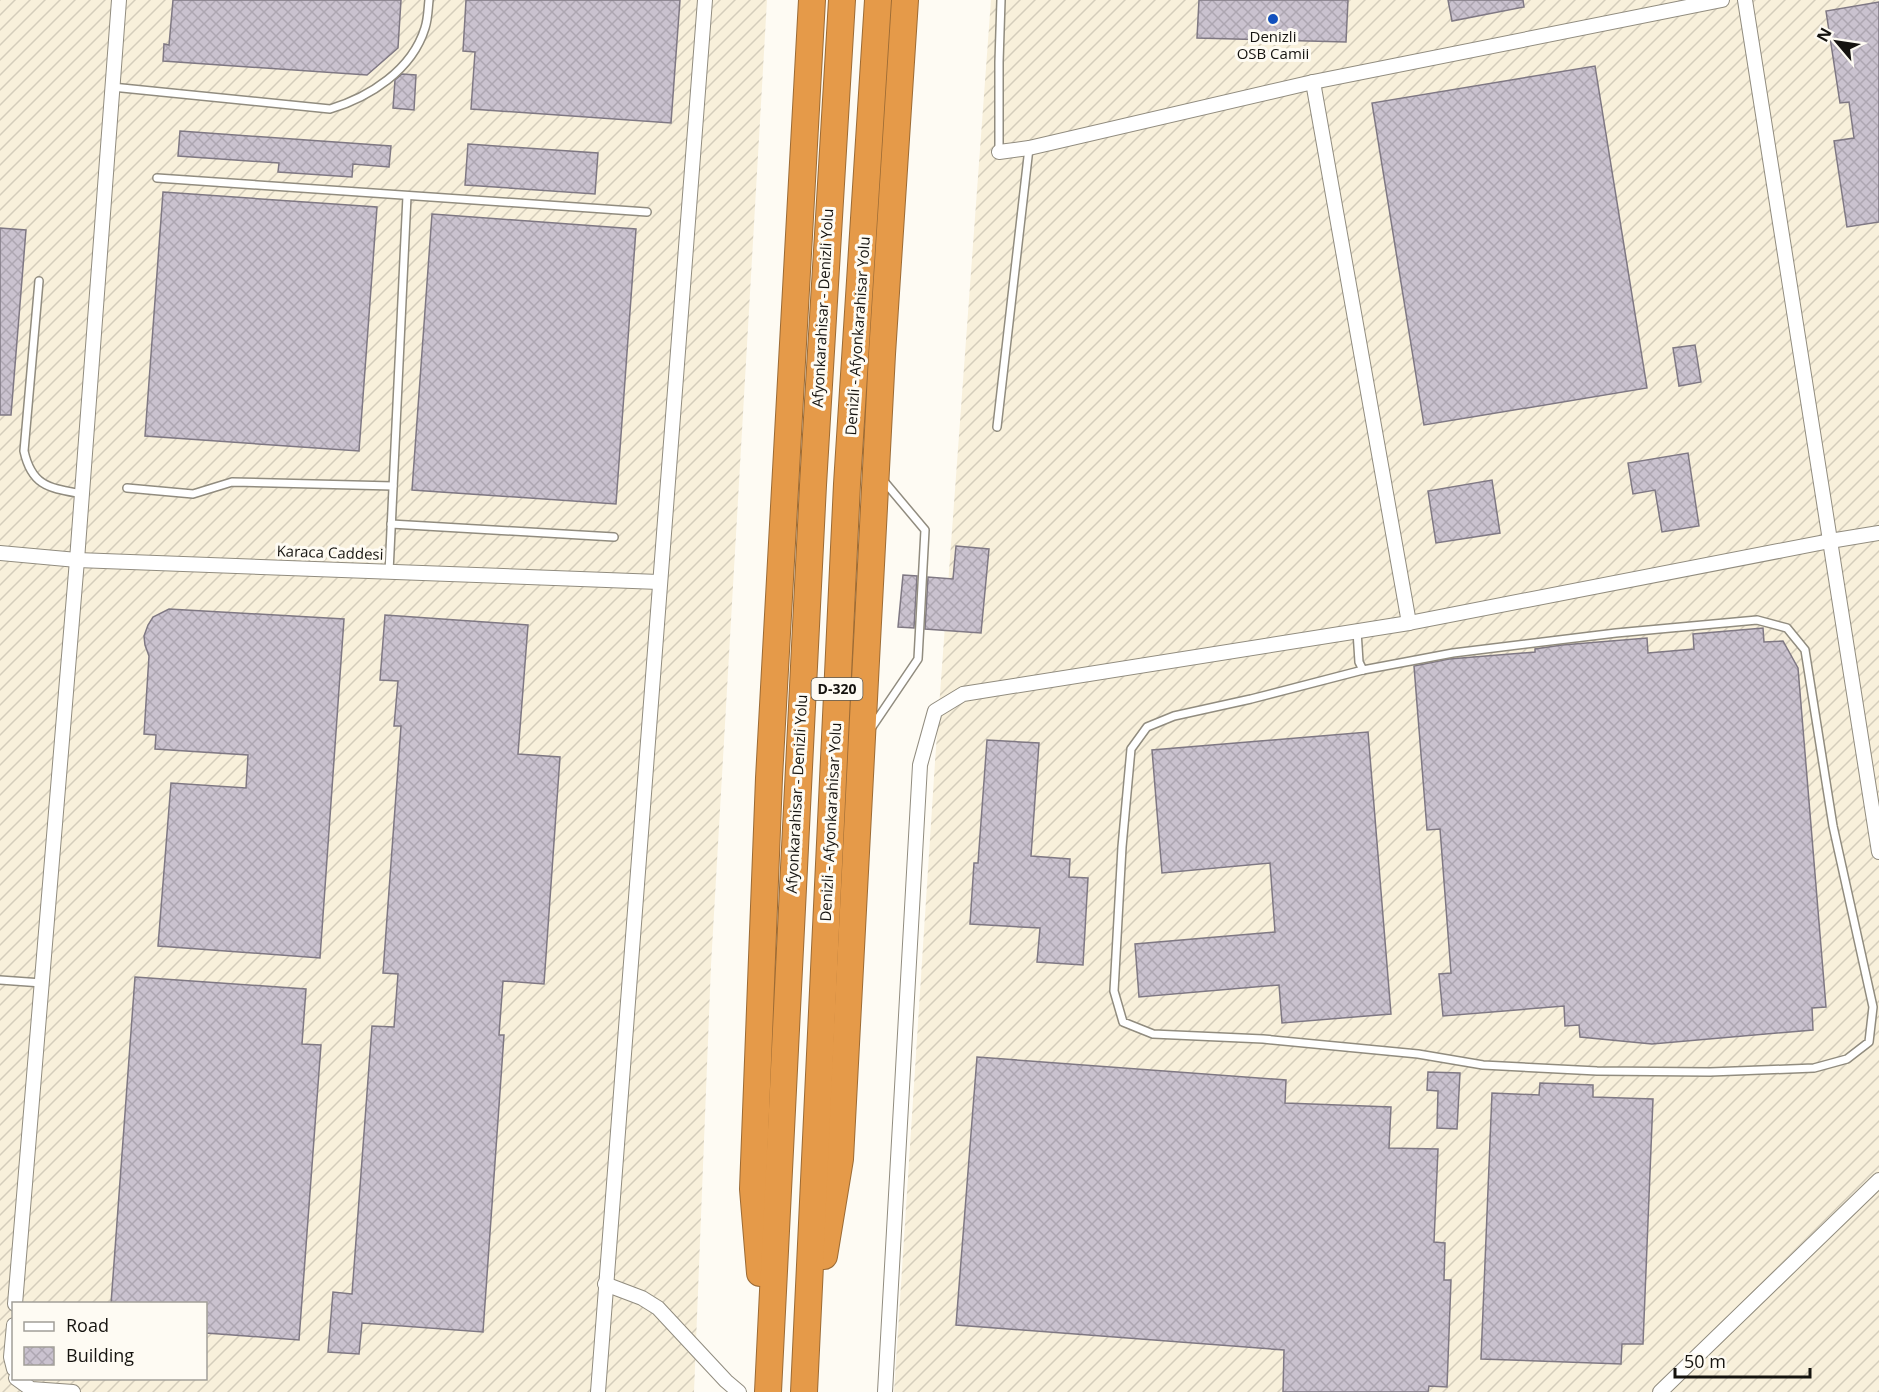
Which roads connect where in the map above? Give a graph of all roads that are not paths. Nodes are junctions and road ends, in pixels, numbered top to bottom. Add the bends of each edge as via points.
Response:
1 (119, 0) edge
2 (429, 0) edge
3 (705, 0) edge
4 (812, 0) edge
5 (842, 0) edge
6 (879, 0) edge
7 (905, 0) edge
8 (1001, 0) edge
9 (1722, 0) edge
10 (1745, 0) edge
11 (1313, 82) junction
12 (112, 87) junction
13 (1029, 148) junction
14 (999, 152) joint
15 (157, 178) dead end
16 (407, 196) junction
17 (647, 212) dead end
18 (39, 280) dead end
19 (997, 427) dead end
20 (876, 471) junction
21 (393, 486) junction
22 (127, 488) dead end
23 (82, 494) junction
24 (391, 524) junction
25 (1879, 533) edge
26 (614, 537) dead end
27 (1830, 541) junction
28 (0, 553) edge
29 (77, 560) junction
30 (389, 572) junction
31 (659, 582) junction
32 (1409, 622) junction
33 (1357, 631) junction
34 (1363, 670) junction
35 (862, 741) junction
36 (1879, 852) edge
37 (0, 980) edge
38 (42, 984) junction
39 (1879, 1180) edge
40 (604, 1284) junction
41 (15, 1302) edge
42 (19, 1380) edge
43 (768, 1382) edge
44 (804, 1385) edge
45 (73, 1392) edge
46 (598, 1392) edge
47 (739, 1392) edge
48 (885, 1392) edge
49 (1660, 1392) edge

1 - 12 street
2 - 12 lane via 426,27 397,72 371,92 330,109
3 - 31 street
4 - 43 highway via 769,778 753,1189
5 - 43 highway, Afyonkarahisar - Denizli Yolu / D-320 via 813,473
6 - 44 highway, Denizli - Afyonkarahisar Yolu / D-320 via 847,484
7 - 20 highway
8 - 14 lane
9 - 11 street
10 - 27 street
11 - 13 street
11 - 32 street
12 - 23 street
13 - 14 street
13 - 19 lane
15 - 16 lane
16 - 17 lane
16 - 21 lane
18 - 23 lane via 24,451 29,467 49,488
20 - 35 highway
20 - 35 lane via 925,530 925,542 918,659
21 - 22 lane via 232,482 194,494
21 - 24 lane
23 - 29 street
24 - 26 lane
24 - 30 lane
25 - 27 street
27 - 32 street
27 - 36 street
28 - 29 street, Karaca Caddesi
29 - 30 street, Karaca Caddesi
29 - 38 street
30 - 31 street, Karaca Caddesi
31 - 40 street
32 - 33 street
33 - 34 lane
33 - 48 street via 963,694 934,711 920,765
34 - 34 lane via 1174,716 1147,727 1131,749 1115,952 1114,991 1123,1022 1153,1034 1263,1039 1418,1054 1483,1065 1597,1071 1814,1068 1848,1059 1869,1042 1872,1007 1833,826 1805,650 1787,628 1757,620 1616,633 1454,653
35 - 44 highway via 840,1159
37 - 38 lane
38 - 41 street
39 - 49 street
40 - 46 street
40 - 47 street via 658,1308
42 - 45 street via 31,1389

